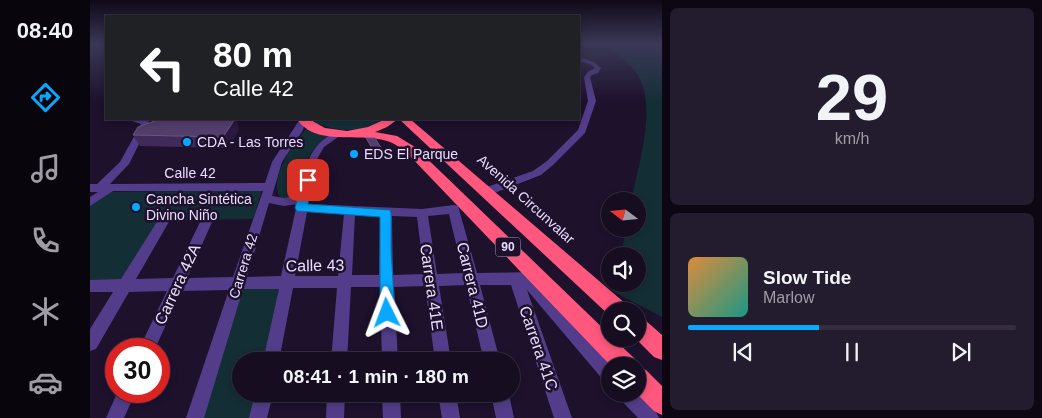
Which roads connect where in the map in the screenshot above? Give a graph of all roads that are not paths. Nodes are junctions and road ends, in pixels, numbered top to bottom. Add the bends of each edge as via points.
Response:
1 (593, 64) edge
2 (135, 120) edge
3 (302, 120) edge
4 (391, 120) edge
5 (405, 120) edge
6 (359, 132) junction
7 (338, 133) junction
8 (430, 169) junction
9 (480, 187) junction
10 (100, 188) edge
11 (267, 192) junction
12 (90, 202) edge
13 (303, 203) junction
14 (458, 205) junction
15 (350, 210) junction
16 (386, 213) junction
17 (422, 213) junction
18 (164, 220) dead end
19 (207, 220) dead end
20 (527, 278) junction
21 (472, 279) junction
22 (431, 280) junction
23 (386, 281) junction
24 (344, 282) junction
25 (287, 283) junction
26 (238, 284) junction
27 (177, 285) junction
28 (90, 286) edge
29 (124, 286) junction
30 (609, 302) edge
31 (646, 334) edge
32 (152, 338) edge
33 (90, 343) edge
34 (662, 349) edge
35 (272, 352) edge
36 (339, 352) edge
37 (390, 352) edge
38 (442, 352) edge
39 (490, 352) edge
40 (616, 357) edge
41 (601, 364) edge
42 (646, 386) edge
43 (262, 402) edge
44 (336, 402) edge
45 (391, 402) edge
46 (449, 402) edge
47 (502, 402) edge
48 (635, 402) edge
49 (122, 403) edge
50 (662, 403) edge
51 (115, 418) edge
52 (195, 418) edge
53 (258, 418) edge
54 (335, 418) edge
55 (392, 418) edge
56 (451, 418) edge
57 (506, 418) edge
58 (563, 418) edge
59 (650, 418) edge

1 - 9 street via 598,68 586,77 591,97 582,131 537,174
2 - 10 street via 146,122 124,164
3 - 7 highway, 90 via 317,129
3 - 11 street, Carrera 42 via 299,131 283,149
4 - 6 highway, 90
5 - 9 highway, Avenida Circunvalar / 90
6 - 7 highway, 90
6 - 8 highway, 90 via 384,136 402,144
7 - 13 street via 321,145 312,159
8 - 9 highway via 442,169
8 - 14 highway, 90
9 - 30 highway, Avenida Circunvalar / 90
10 - 11 street, Calle 42
10 - 12 street
11 - 13 street, Calle 42 via 272,201
11 - 26 street, Carrera 42
13 - 15 street
13 - 25 street
14 - 17 street
14 - 20 highway, 90
14 - 21 street, Carrera 41D
15 - 16 street
15 - 24 street
16 - 17 street
16 - 23 street
17 - 22 street, Carrera 41E
18 - 29 street
19 - 27 street, Carrera 42A
20 - 21 street, Calle 43
20 - 40 highway, 90
20 - 41 street
20 - 58 street, Carrera 41C
21 - 22 street, Calle 43
21 - 39 street, Carrera 41D
22 - 23 street, Calle 43
22 - 38 street, Carrera 41E
23 - 24 street, Calle 43
23 - 37 street
24 - 25 street, Calle 43
24 - 36 street
25 - 26 street, Calle 43
25 - 35 street
26 - 27 street, Calle 43
26 - 52 street, Carrera 42
27 - 29 street, Calle 43
27 - 32 street, Carrera 42A
28 - 29 street, Calle 43
29 - 33 street
31 - 34 highway
42 - 50 highway
43 - 53 street
44 - 54 street
45 - 55 street
46 - 56 street
47 - 57 street
48 - 59 street
49 - 51 street

